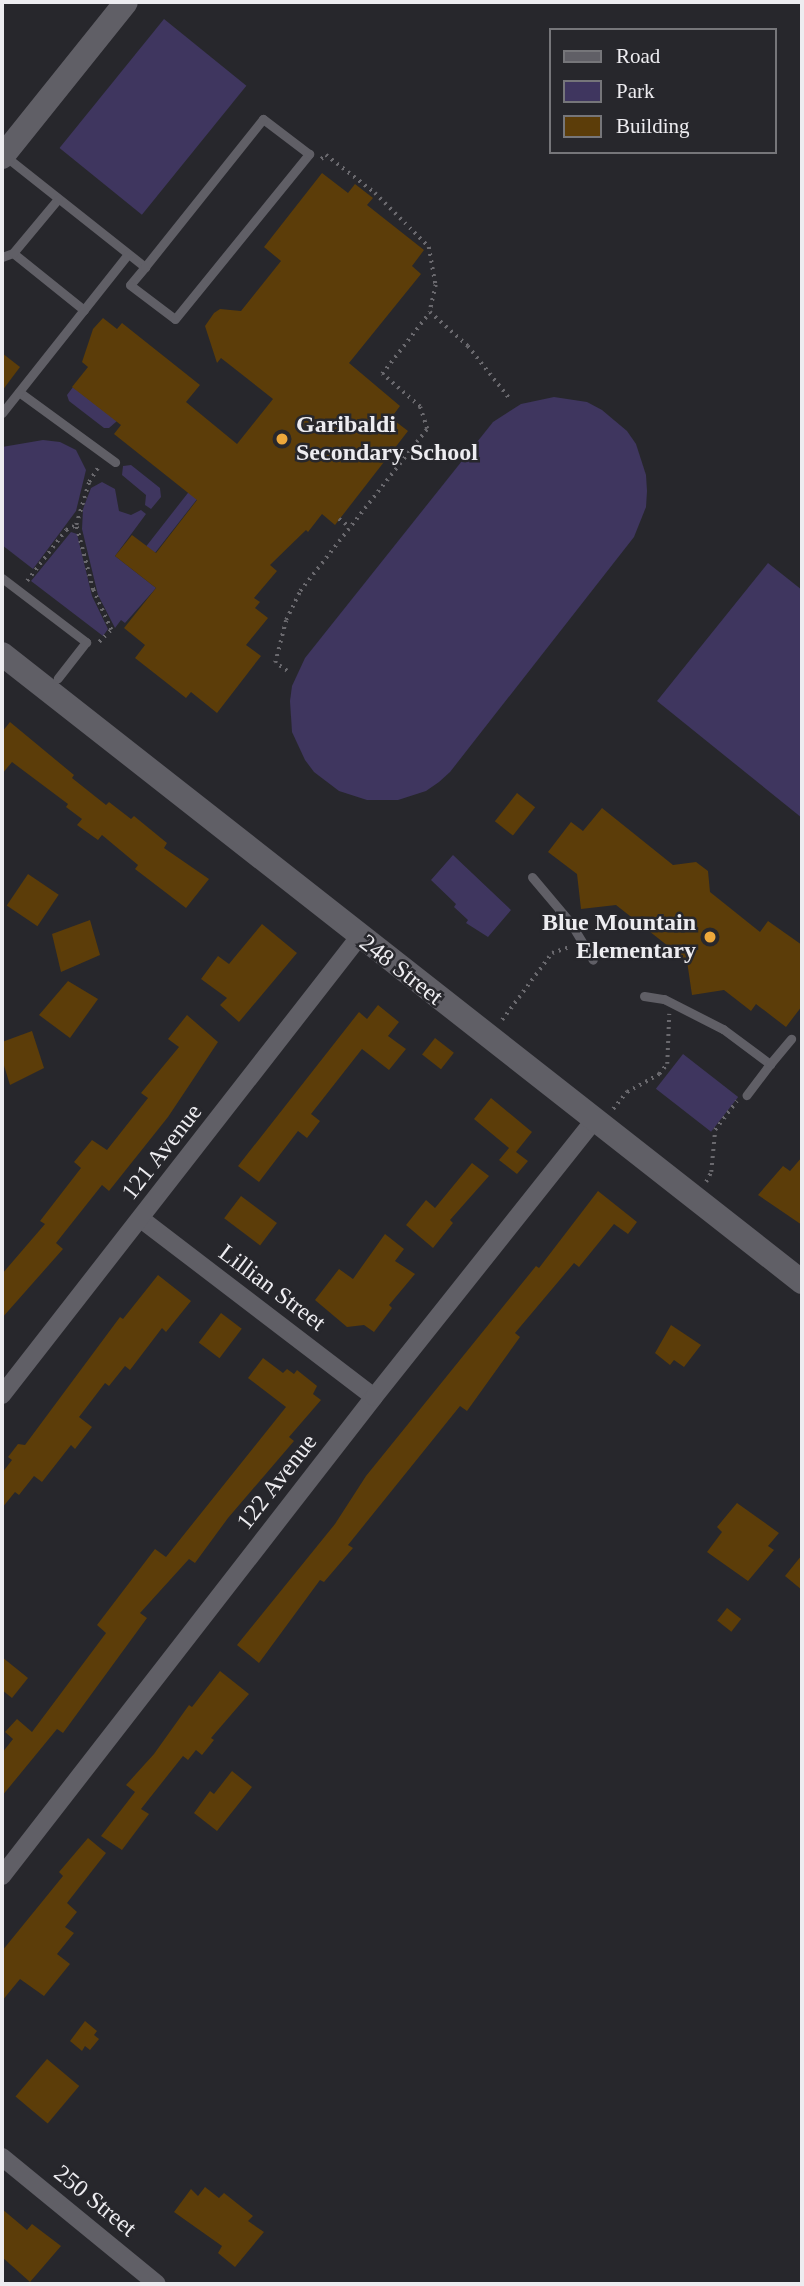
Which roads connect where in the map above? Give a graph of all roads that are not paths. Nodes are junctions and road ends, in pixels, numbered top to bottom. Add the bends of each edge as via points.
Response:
1 (126, 2) edge
2 (3, 156) edge
3 (58, 199) junction
4 (13, 253) junction
5 (128, 254) junction
6 (2, 257) edge
7 (145, 267) junction
8 (84, 310) junction
9 (19, 392) junction
10 (2, 413) edge
11 (115, 462) dead end
12 (2, 578) edge
13 (2, 654) edge
14 (58, 678) dead end
15 (532, 877) dead end
16 (359, 937) junction
17 (593, 960) dead end
18 (644, 996) dead end
19 (791, 1039) dead end
20 (770, 1064) junction
21 (747, 1095) road end
22 (603, 1115) junction
23 (141, 1219) junction
24 (802, 1282) edge
25 (2, 1395) edge
26 (374, 1397) junction
27 (2, 1876) edge
28 (2, 2157) edge
29 (157, 2284) edge

1 - 2 street
2 - 3 lane
3 - 4 lane
3 - 5 lane
4 - 6 lane
4 - 8 lane
5 - 7 lane
5 - 8 lane
7 - 7 lane via 130,285 175,319 309,154 263,119
8 - 9 lane
9 - 10 lane
9 - 11 lane
12 - 14 lane via 86,642
13 - 16 street, 248 Street
15 - 17 lane
16 - 22 street, 248 Street
16 - 23 street, 121 Avenue
18 - 20 lane via 669,1002 723,1028
19 - 20 lane
20 - 21 lane
22 - 24 street, 248 Street
22 - 26 street, 122 Avenue
23 - 25 street, 121 Avenue
23 - 26 street, Lillian Street
26 - 27 street, 122 Avenue
28 - 29 street, 250 Street

